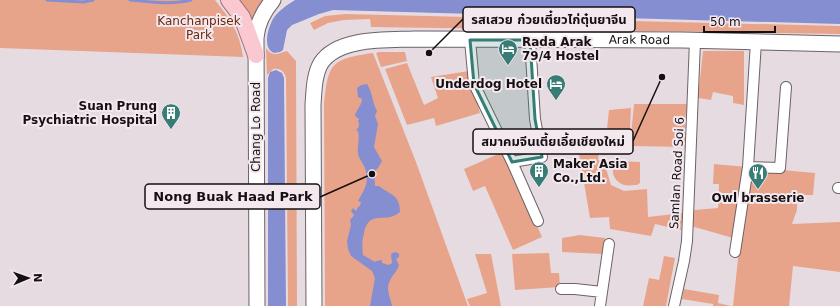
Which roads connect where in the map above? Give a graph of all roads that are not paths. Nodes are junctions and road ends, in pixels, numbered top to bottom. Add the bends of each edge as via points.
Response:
1 (230, 0) edge
2 (273, 0) edge
3 (470, 40) junction
4 (530, 40) junction
5 (695, 40) junction
6 (756, 42) junction
7 (840, 44) edge
8 (256, 55) junction
9 (786, 87) dead end
10 (512, 162) junction
11 (748, 167) junction
12 (538, 221) dead end
13 (609, 244) dead end
14 (735, 252) dead end
15 (561, 289) dead end
16 (602, 292) junction
17 (256, 306) edge
18 (314, 306) edge
19 (600, 306) edge
20 (674, 306) edge

1 - 8 main road via 242,16
2 - 8 main road, Chang Lo Road via 262,14 257,26
3 - 4 main road, Arak Road
3 - 10 street via 474,84
3 - 18 main road, Arak Road via 373,40 345,46 332,52 322,62 316,77 313,105
4 - 5 main road, Arak Road
4 - 10 street via 535,119 542,157
5 - 6 main road, Arak Road
5 - 20 street, Samlan Road Soi 6 via 687,241
6 - 7 main road, Arak Road
6 - 11 street
8 - 17 main road, Chang Lo Road
9 - 11 street via 780,168
10 - 12 street
11 - 14 street
13 - 16 street
15 - 16 street
16 - 19 street

